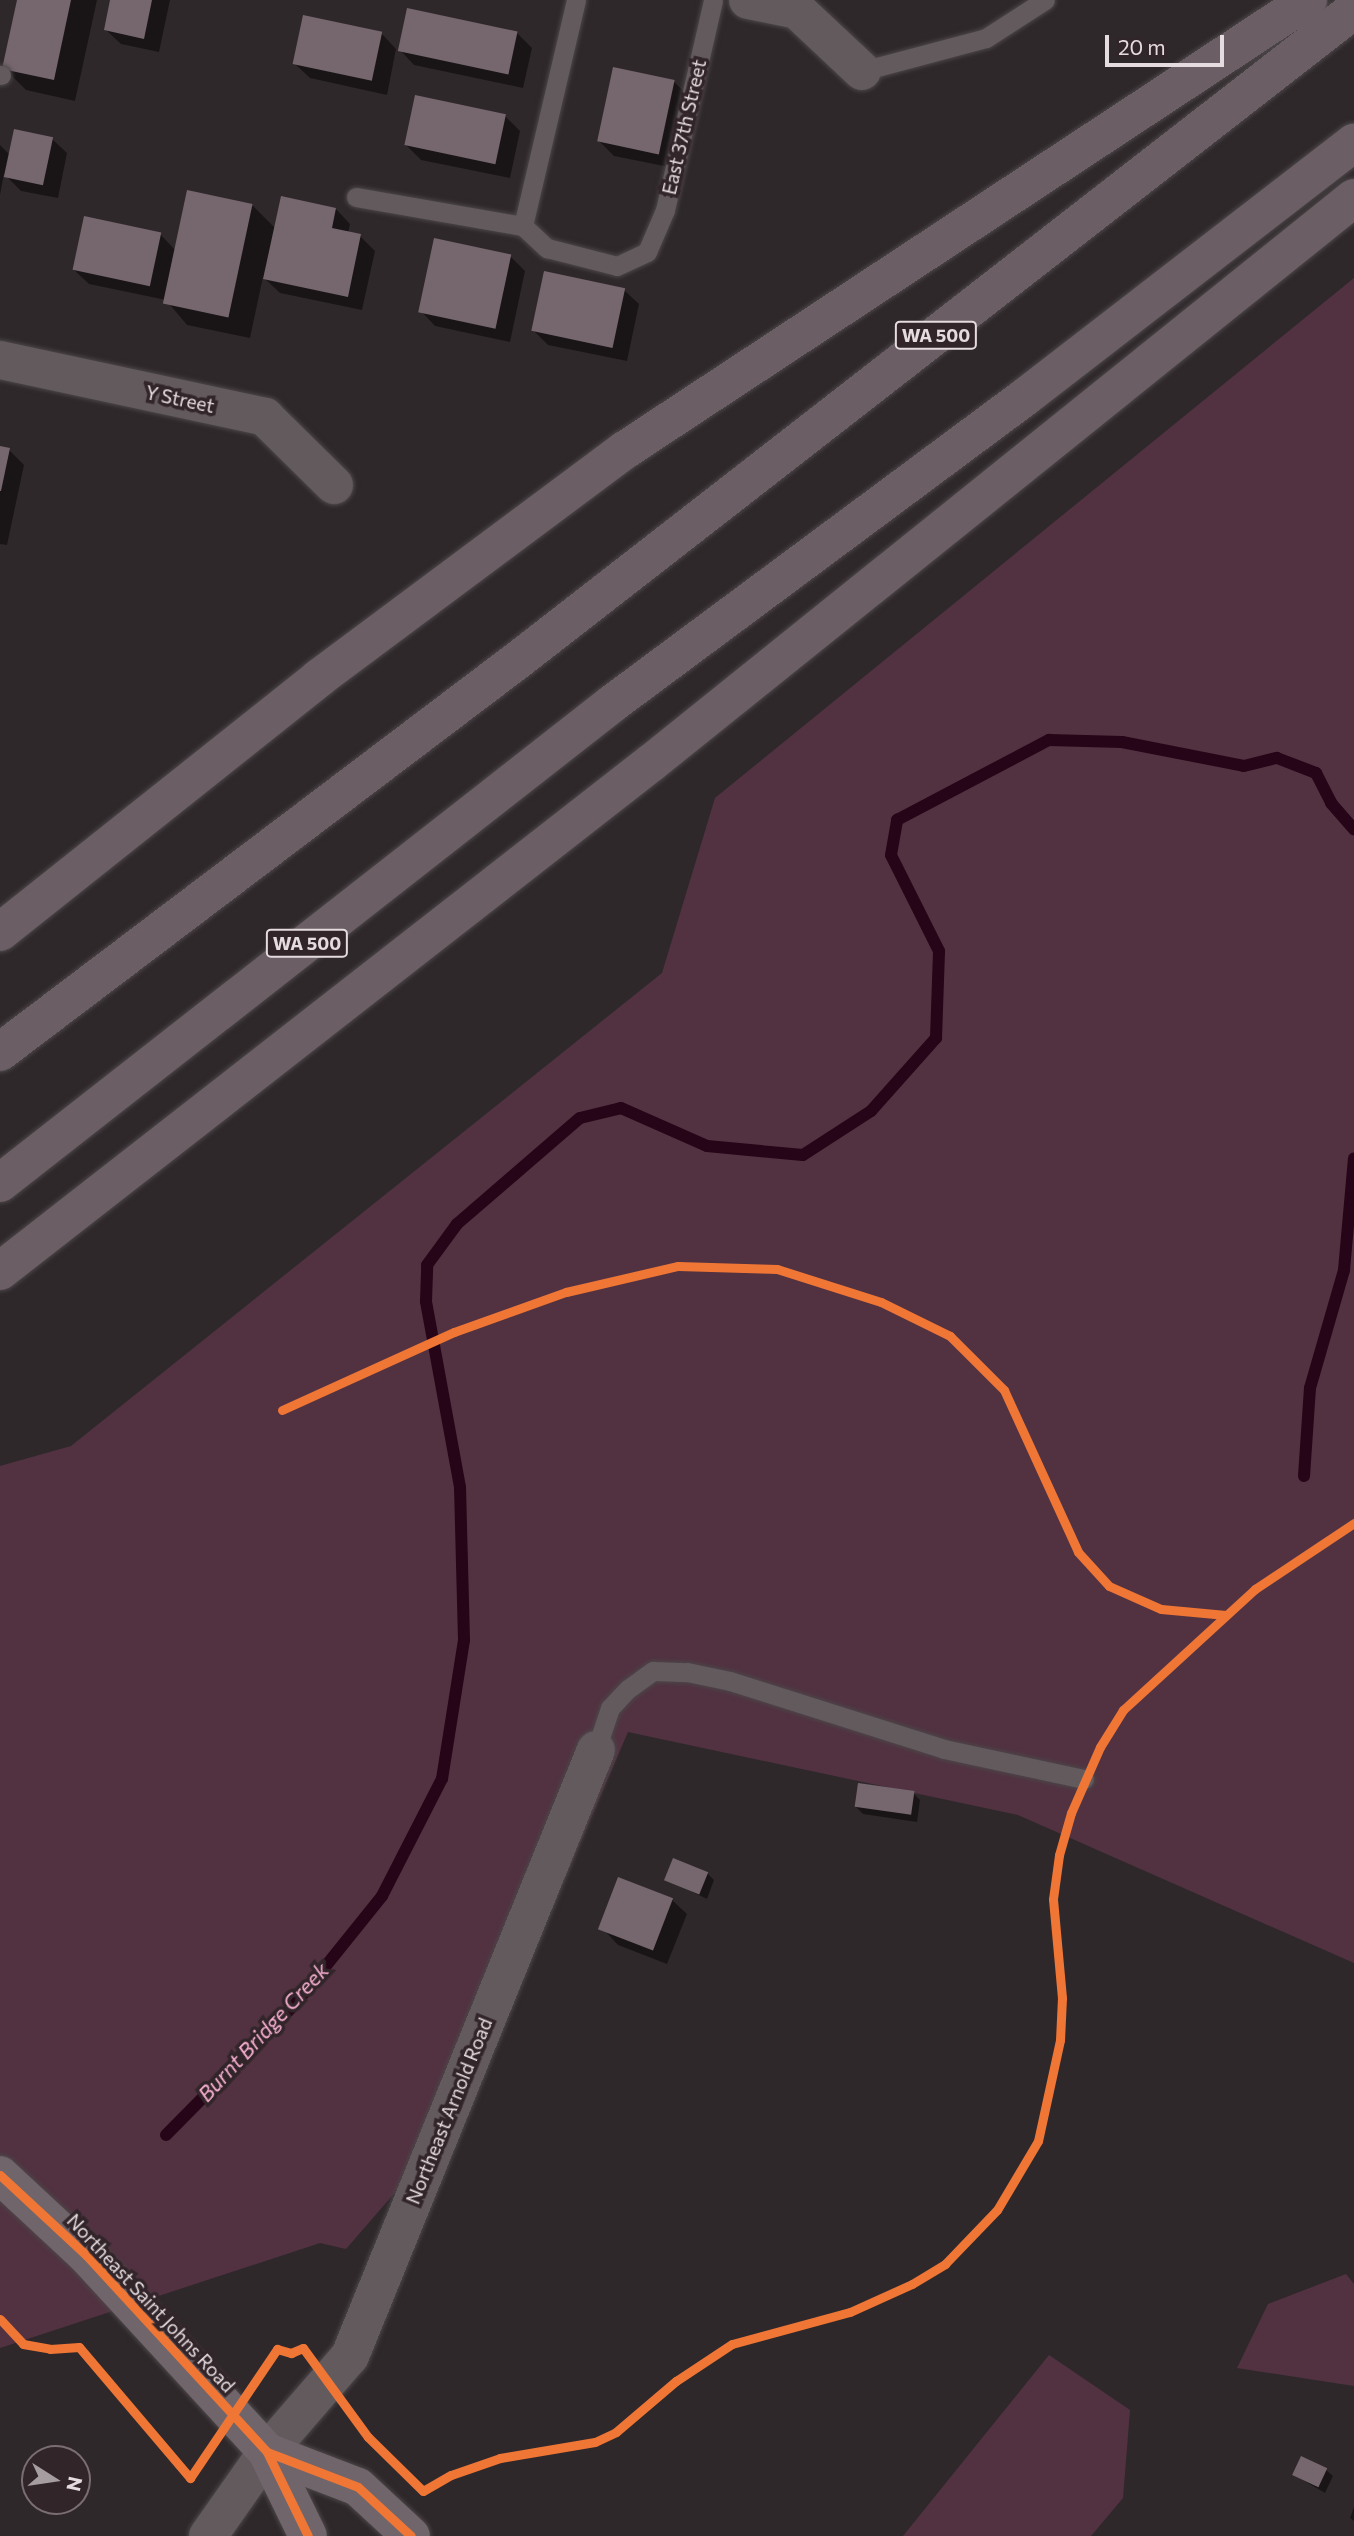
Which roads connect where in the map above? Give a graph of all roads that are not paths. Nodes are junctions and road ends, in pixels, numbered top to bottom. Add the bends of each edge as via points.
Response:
1 (576, 0) edge
2 (713, 0) edge
3 (748, 0) edge
4 (1026, 0) edge
5 (1045, 0) edge
6 (1308, 0) edge
7 (1354, 10) edge
8 (1010, 21) junction
9 (862, 71) joint
10 (1354, 143) edge
11 (356, 197) dead end
12 (1354, 198) edge
13 (523, 226) junction
14 (0, 360) edge
15 (334, 485) dead end
16 (0, 932) edge
17 (0, 1052) edge
18 (0, 1182) edge
19 (0, 1271) edge
20 (596, 1750) joint
21 (1084, 1779) dead end
22 (0, 2175) edge
23 (267, 2452) junction
24 (208, 2536) edge
25 (308, 2536) edge
26 (411, 2536) edge

1 - 13 lane
2 - 13 lane, East 37th Street via 673,185 647,252 617,266 547,247
3 - 9 street via 797,10
4 - 8 lane
5 - 8 lane
6 - 16 highway via 625,450 319,678
7 - 17 highway, WA 500 via 518,660
8 - 9 lane via 986,38
10 - 18 highway, WA 500 via 1025,397 613,703
11 - 13 lane
12 - 19 highway via 662,755
14 - 15 street, Y Street via 265,417
20 - 21 lane via 610,1708 628,1689 653,1671 687,1672 730,1681 944,1749
20 - 23 street, Northeast Arnold Road via 349,2356
22 - 23 main road, Northeast Saint Johns Road via 86,2255
23 - 24 street, Northeast Arnold Road
23 - 25 main road, Northeast Saint Johns Road
23 - 26 main road via 358,2487

